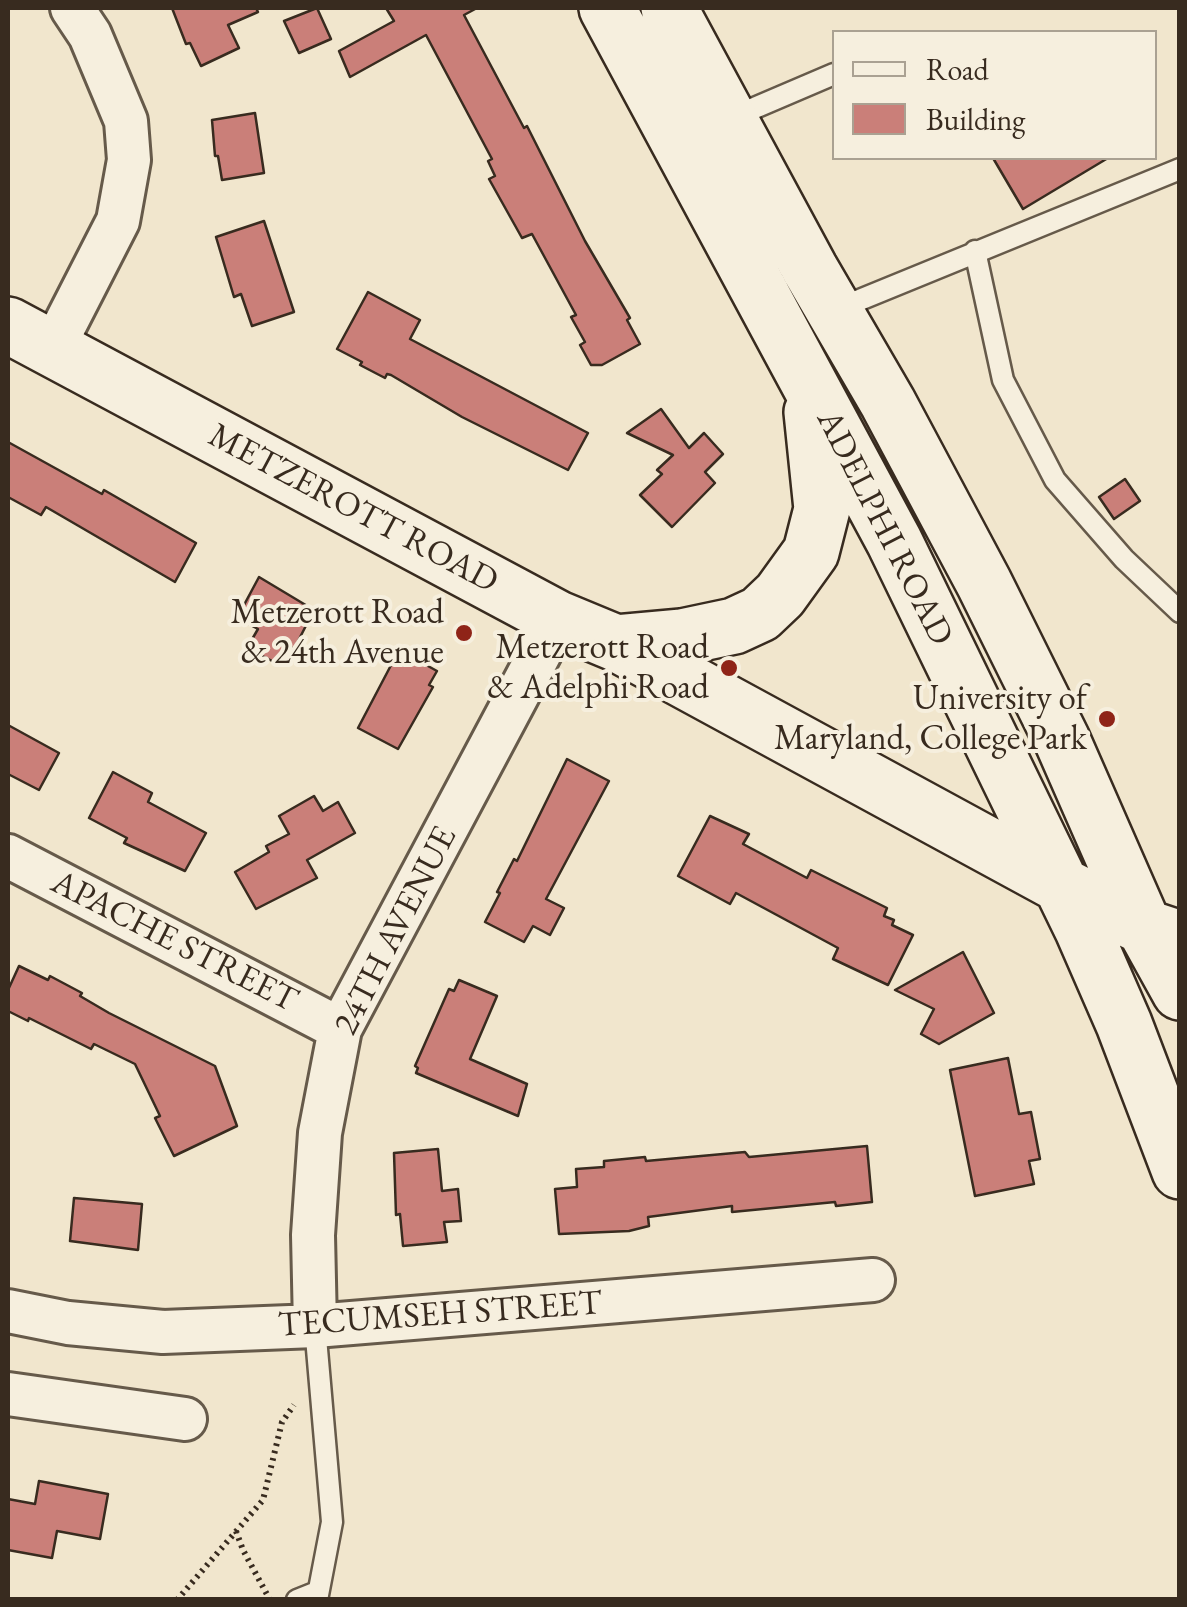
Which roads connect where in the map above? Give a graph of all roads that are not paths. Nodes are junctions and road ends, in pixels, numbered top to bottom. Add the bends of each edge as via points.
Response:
1 (72, 8) edge
2 (607, 8) edge
3 (669, 8) edge
4 (832, 75) edge
5 (730, 119) junction
6 (1180, 169) edge
7 (975, 251) junction
8 (834, 310) junction
9 (30, 337) edge
10 (810, 384) junction
11 (1180, 612) edge
12 (558, 619) junction
13 (616, 644) junction
14 (8, 856) edge
15 (1062, 886) junction
16 (1162, 933) edge
17 (1180, 992) edge
18 (340, 1029) junction
19 (1180, 1171) edge
20 (873, 1280) dead end
21 (8, 1311) edge
22 (316, 1339) junction
23 (8, 1394) edge
24 (185, 1419) dead end
25 (310, 1597) edge

1 - 9 street via 90,34 126,121 129,160 118,220
2 - 10 main road, ADELPHI ROAD
3 - 5 main road, ADELPHI ROAD
4 - 5 lane
5 - 8 main road, ADELPHI ROAD
6 - 7 lane
7 - 8 lane
7 - 11 lane via 1003,380 1056,480
8 - 16 main road, ADELPHI ROAD
9 - 12 main road, METZEROTT ROAD
10 - 13 main road via 822,510 810,552 780,595 734,626
10 - 15 main road, ADELPHI ROAD
12 - 13 main road, METZEROTT ROAD
12 - 18 street, 24TH AVENUE
13 - 15 main road, METZEROTT ROAD
14 - 18 street, APACHE STREET
15 - 16 main road, METZEROTT ROAD
15 - 19 main road, ADELPHI ROAD
16 - 17 main road, ADELPHI ROAD
18 - 22 street, 24TH AVENUE via 320,1133 313,1235
20 - 22 street, TECUMSEH STREET
21 - 22 street, TECUMSEH STREET via 163,1332
22 - 25 lane via 332,1522
23 - 24 street

